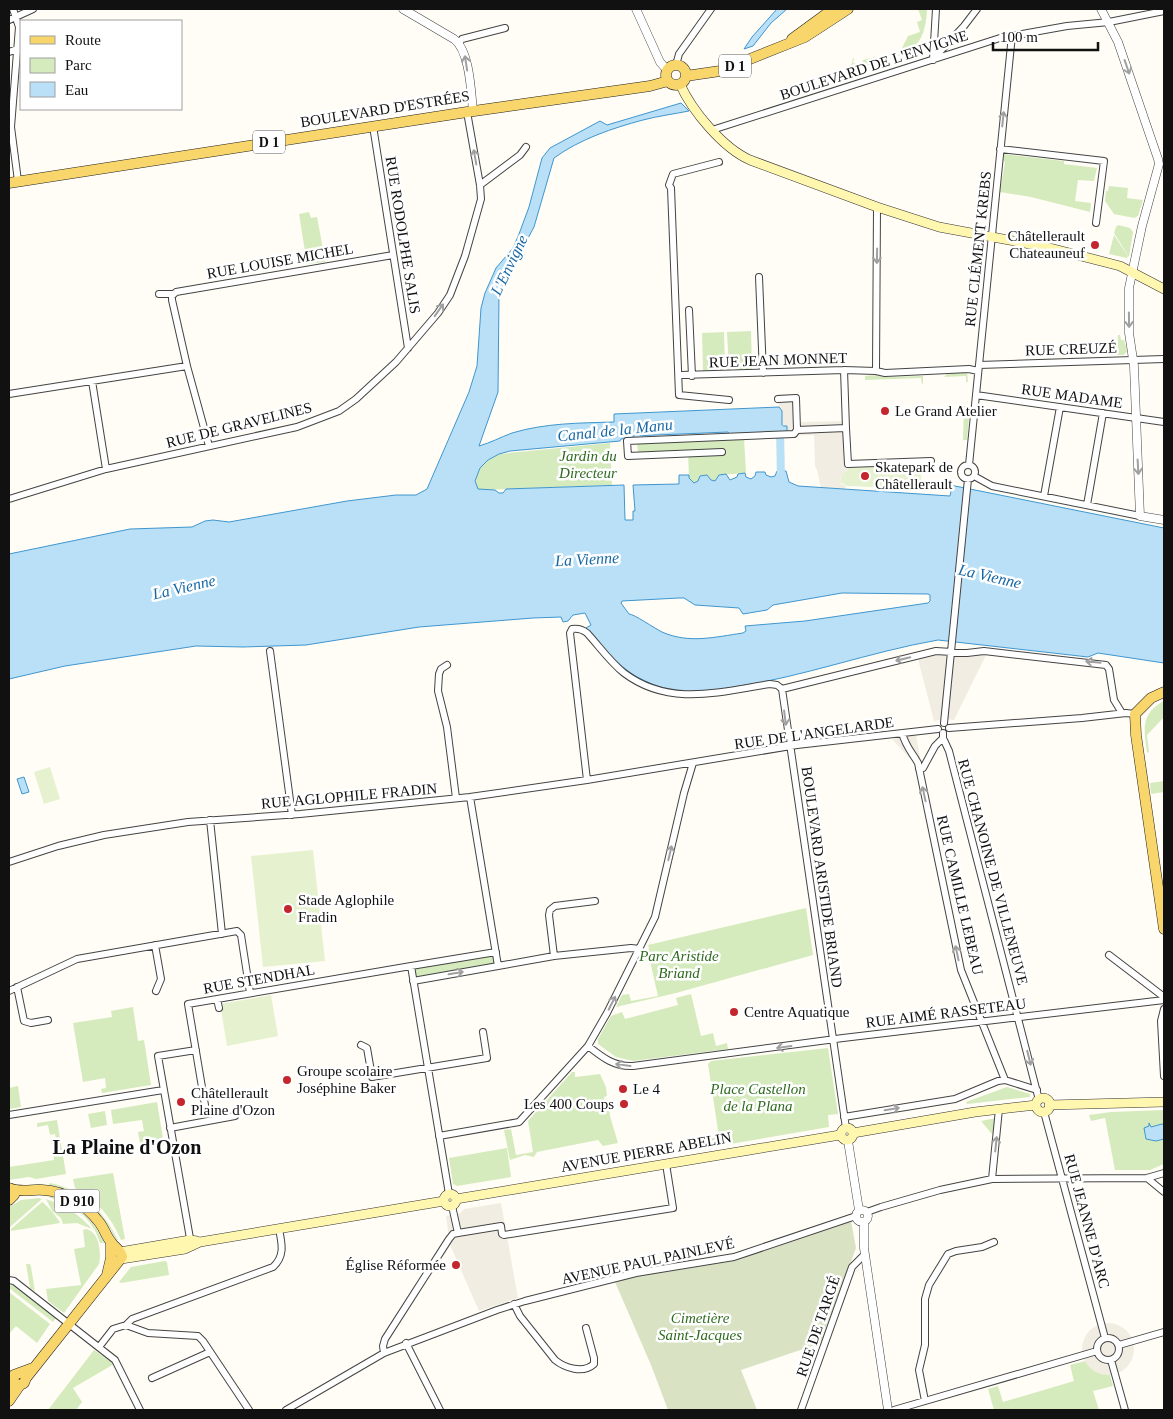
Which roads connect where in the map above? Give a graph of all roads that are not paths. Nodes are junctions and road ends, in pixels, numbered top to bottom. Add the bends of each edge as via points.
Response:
1 (14, 9) edge
2 (33, 9) edge
3 (403, 9) edge
4 (636, 9) edge
5 (711, 9) edge
6 (834, 9) edge
7 (848, 9) edge
8 (936, 9) edge
9 (977, 9) edge
10 (1101, 9) edge
11 (1164, 10) edge
12 (17, 16) junction
13 (9, 20) edge
14 (1109, 22) junction
15 (505, 28) dead end
16 (1012, 35) junction
17 (459, 42) junction
18 (781, 47) junction
19 (18, 49) junction
20 (9, 52) edge
21 (933, 60) junction
22 (671, 67) junction
23 (683, 80) junction
24 (668, 81) junction
25 (12, 83) edge
26 (470, 112) junction
27 (10, 115) edge
28 (373, 126) junction
29 (712, 130) junction
30 (526, 148) dead end
31 (1000, 149) junction
32 (719, 162) dead end
33 (13, 182) edge
34 (480, 185) junction
35 (878, 207) junction
36 (1096, 223) dead end
37 (991, 237) junction
38 (393, 254) junction
39 (1132, 272) junction
40 (759, 277) dead end
41 (1164, 289) edge
42 (159, 294) dead end
43 (173, 294) junction
44 (689, 310) dead end
45 (408, 348) junction
46 (1164, 359) edge
47 (1133, 360) junction
48 (187, 366) junction
49 (978, 368) junction
50 (844, 370) junction
51 (876, 371) junction
52 (763, 373) junction
53 (681, 375) dead end
54 (692, 376) junction
55 (92, 381) junction
56 (9, 394) edge
57 (976, 395) junction
58 (778, 398) dead end
59 (729, 400) dead end
60 (1060, 407) junction
61 (1103, 413) junction
62 (1136, 418) junction
63 (1164, 422) edge
64 (846, 428) junction
65 (797, 430) junction
66 (208, 446) junction
67 (722, 452) dead end
68 (931, 461) dead end
69 (969, 465) junction
70 (106, 469) junction
71 (970, 480) junction
72 (1044, 496) junction
73 (9, 499) edge
74 (1087, 505) junction
75 (1140, 516) junction
76 (1164, 520) edge
77 (270, 651) dead end
78 (951, 652) junction
79 (447, 665) dead end
80 (782, 689) junction
81 (1164, 692) edge
82 (1122, 713) junction
83 (1135, 714) junction
84 (943, 730) junction
85 (902, 733) junction
86 (789, 747) junction
87 (693, 763) junction
88 (919, 766) junction
89 (587, 780) junction
90 (470, 797) junction
91 (456, 798) junction
92 (292, 815) junction
93 (210, 820) junction
94 (9, 862) edge
95 (595, 901) dead end
96 (1164, 929) edge
97 (222, 934) junction
98 (155, 945) junction
99 (640, 949) junction
100 (496, 952) junction
101 (1109, 955) dead end
102 (554, 956) junction
103 (411, 966) junction
104 (498, 966) junction
105 (413, 980) junction
106 (17, 987) junction
107 (9, 991) edge
108 (156, 991) dead end
109 (250, 993) junction
110 (217, 999) junction
111 (1164, 999) edge
112 (219, 1008) dead end
113 (1164, 1009) edge
114 (1018, 1017) junction
115 (48, 1020) dead end
116 (982, 1022) junction
117 (483, 1032) dead end
118 (833, 1040) junction
119 (360, 1045) dead end
120 (588, 1046) junction
121 (196, 1050) junction
122 (428, 1068) junction
123 (1164, 1076) edge
124 (1005, 1080) junction
125 (163, 1090) junction
126 (1037, 1090) junction
127 (1164, 1102) edge
128 (1037, 1103) junction
129 (1047, 1108) junction
130 (999, 1109) junction
131 (206, 1111) dead end
132 (9, 1115) edge
133 (235, 1116) dead end
134 (844, 1117) junction
135 (170, 1128) junction
136 (847, 1134) junction
137 (439, 1136) junction
138 (666, 1164) junction
139 (1164, 1173) edge
140 (1062, 1178) junction
141 (1147, 1178) junction
142 (992, 1179) junction
143 (1164, 1192) edge
144 (11, 1194) edge
145 (450, 1200) junction
146 (861, 1213) junction
147 (279, 1229) junction
148 (458, 1233) junction
149 (994, 1242) dead end
150 (194, 1243) junction
151 (116, 1254) junction
152 (865, 1254) junction
153 (9, 1280) edge
154 (514, 1304) junction
155 (68, 1324) junction
156 (126, 1325) junction
157 (586, 1328) dead end
158 (1164, 1332) edge
159 (1105, 1338) junction
160 (406, 1343) junction
161 (1119, 1345) junction
162 (99, 1347) junction
163 (1097, 1351) junction
164 (210, 1352) junction
165 (384, 1353) junction
166 (1111, 1360) junction
167 (16, 1376) edge
168 (152, 1378) dead end
169 (11, 1398) edge
170 (925, 1401) junction
171 (140, 1410) edge
172 (248, 1410) edge
173 (286, 1410) edge
174 (440, 1410) edge
175 (802, 1410) edge
176 (888, 1410) edge
177 (894, 1410) edge
178 (1125, 1410) edge

1 - 12 street
2 - 12 street
3 - 17 street
4 - 22 street via 660,62
5 - 22 street
6 - 18 main road, D 1
7 - 18 main road, D 1 via 805,38
8 - 21 street
9 - 21 street
10 - 14 street
11 - 14 street, BOULEVARD DE L'ENVIGNE
12 - 13 street
12 - 19 street via 20,27
14 - 16 street, BOULEVARD DE L'ENVIGNE
14 -> 39 street via 1158,159
15 - 17 street
16 - 21 street, BOULEVARD DE L'ENVIGNE
31 -> 16 street, RUE CLÉMENT KREBS
26 -> 17 street via 465,56
18 - 23 main road, D 1 via 720,71
19 - 20 street
19 - 25 street
21 - 29 street, BOULEVARD DE L'ENVIGNE
22 - 23 main road via 684,68
22 - 24 main road via 666,76
23 - 24 main road via 674,85
23 - 29 main road via 687,99
24 - 26 main road, BOULEVARD D'ESTRÉES / D 1
25 - 27 street
26 - 28 main road, BOULEVARD D'ESTRÉES / D 1
34 -> 26 street, RUE DE GRAVELINES
27 - 33 street
28 - 33 main road, BOULEVARD D'ESTRÉES / D 1
28 - 38 street, RUE RODOLPHE SALIS
29 - 35 main road via 740,156
30 - 34 street
31 - 36 street via 1104,160
31 - 37 street, RUE CLÉMENT KREBS
32 - 59 street via 673,174 669,185 672,188 679,395
45 -> 34 street, RUE DE GRAVELINES via 450,294 466,256 479,210
35 - 37 main road via 938,227
35 -> 51 street
37 - 39 main road via 1065,251
37 - 49 street, RUE CLÉMENT KREBS
38 - 43 street, RUE LOUISE MICHEL
38 - 45 street, RUE RODOLPHE SALIS
39 - 41 main road
39 -> 47 street via 1128,322
40 - 52 street
42 - 43 street, RUE LOUISE MICHEL
43 - 48 street
44 - 54 street
45 - 66 street, RUE DE GRAVELINES via 356,399 339,411 297,427
46 - 47 street, RUE CREUZÉ
47 - 49 street, RUE CREUZÉ
47 - 62 street
48 - 55 street
48 - 66 street
49 - 51 street, RUE CREUZÉ
49 - 57 street, RUE CLÉMENT KREBS
50 - 51 street, RUE JEAN MONNET
50 - 52 street, RUE JEAN MONNET
50 - 64 street
52 - 54 street, RUE JEAN MONNET
53 - 54 street, RUE JEAN MONNET
55 - 56 street
55 - 70 street
57 - 60 street, RUE MADAME
57 - 69 street, RUE CLÉMENT KREBS
58 - 65 street via 796,398
60 - 61 street, RUE MADAME
60 - 72 street
61 - 62 street, RUE MADAME
61 - 74 street
62 - 63 street, RUE MADAME
62 -> 75 street
64 - 65 street
64 - 68 street via 848,464
65 - 67 street via 794,434 627,441 628,456
66 - 70 street, RUE DE GRAVELINES
69 - 71 street via 974,469
69 - 71 street, RUE CLÉMENT KREBS via 961,471
70 - 73 street, RUE DE GRAVELINES
71 - 72 street
71 - 78 street
72 - 74 street
74 - 75 street
75 - 76 street
77 - 92 street
78 -> 80 street via 931,652
82 -> 78 street via 1114,700 1106,664 984,651
78 - 84 street
79 - 91 street via 438,674 438,691 447,727
80 -> 86 street, BOULEVARD ARISTIDE BRIAND
80 - 89 street via 770,684 703,695 675,694 647,686 623,672 582,629 572,629 571,647
81 - 83 main road via 1151,698
82 - 83 street, RUE DE L'ANGELARDE
82 - 84 street, RUE DE L'ANGELARDE
83 - 96 main road
84 - 85 street, RUE DE L'ANGELARDE
84 - 88 street via 923,768
84 - 114 street, RUE CHANOINE DE VILLENEUVE
85 - 86 street, RUE DE L'ANGELARDE
85 - 88 street via 905,745
86 - 87 street, RUE DE L'ANGELARDE
86 - 118 street, BOULEVARD ARISTIDE BRIAND
87 - 89 street, RUE AGLOPHILE FRADIN
99 -> 87 street via 655,917
116 -> 88 street, RUE CAMILLE LEBEAU via 961,970
89 - 90 street, RUE AGLOPHILE FRADIN
90 - 91 street, RUE AGLOPHILE FRADIN
90 - 100 street
91 - 92 street, RUE AGLOPHILE FRADIN
92 - 93 street, RUE AGLOPHILE FRADIN
93 - 94 street, RUE AGLOPHILE FRADIN via 104,836
93 - 97 street
95 - 102 street via 555,906 550,910
97 - 98 street
97 - 109 street via 237,931 241,934
98 - 106 street via 77,959
98 - 108 street via 161,979
99 - 102 street
120 -> 99 street
100 - 103 street, RUE STENDHAL
100 - 104 street
101 - 111 street
102 - 104 street
103 - 105 street
103 - 109 street, RUE STENDHAL
105 -> 104 street
105 - 122 street
106 - 107 street
106 - 115 street via 24,1021
109 - 110 street, RUE STENDHAL
110 - 112 street
110 - 121 street, RUE STENDHAL via 188,1004
111 - 114 street, RUE AIMÉ RASSETEAU
113 - 123 street via 1161,1021
114 - 116 street, RUE AIMÉ RASSETEAU
114 -> 126 street
116 - 118 street, RUE AIMÉ RASSETEAU
116 - 124 street, RUE CAMILLE LEBEAU
117 - 122 street via 487,1058
118 -> 120 street, RUE AIMÉ RASSETEAU via 626,1067 611,1063
118 - 134 street, BOULEVARD ARISTIDE BRIAND
119 - 122 street via 367,1048 372,1077
120 - 137 street via 519,1122
121 - 125 street via 158,1056
121 - 131 street, RUE STENDHAL
122 - 137 street
124 - 126 street
134 -> 124 street via 955,1099
125 - 132 street
125 - 135 street
126 - 128 street
127 - 129 main road
128 - 129 main road via 1040,1111
128 - 130 main road, AVENUE PIERRE ABELIN
129 - 140 street, RUE JEANNE D'ARC
130 - 136 main road, AVENUE PIERRE ABELIN
142 -> 130 street
133 - 135 street
134 - 136 street, BOULEVARD ARISTIDE BRIAND
135 - 150 street
136 - 138 main road, AVENUE PIERRE ABELIN
136 - 146 street, BOULEVARD ARISTIDE BRIAND
137 - 145 street
138 - 145 main road, AVENUE PIERRE ABELIN
138 - 148 street via 673,1208 504,1235 501,1226
139 - 141 street, AVENUE PAUL PAINLEVÉ
140 - 141 street, AVENUE PAUL PAINLEVÉ
140 - 142 street, AVENUE PAUL PAINLEVÉ
140 - 159 street, RUE JEANNE D'ARC
141 - 143 street
142 - 146 street, AVENUE PAUL PAINLEVÉ via 970,1182
144 - 151 main road, D 910 via 46,1190 78,1202 100,1222
145 - 147 main road, AVENUE PIERRE ABELIN
145 - 148 street
146 - 152 street via 858,1221 864,1222
146 - 154 street, AVENUE PAUL PAINLEVÉ via 734,1257 636,1273
147 - 150 main road, AVENUE PIERRE ABELIN
147 - 156 street via 282,1254 273,1267 132,1319
148 - 165 street via 449,1239 385,1339
149 - 170 street via 948,1254 929,1285 925,1299 925,1345 919,1370
150 - 151 main road, AVENUE PIERRE ABELIN via 185,1249
151 - 155 main road via 107,1275
152 - 175 street, RUE DE TARGÉ via 852,1267
152 - 176 street
153 - 155 street
154 - 157 street via 555,1360 572,1369 594,1364
154 - 160 street, AVENUE PAUL PAINLEVÉ
155 - 162 street
155 - 167 main road via 34,1368
156 - 162 street via 113,1329
156 - 164 street via 148,1333 198,1336
158 - 161 street
159 - 161 street via 1112,1338
159 - 163 street via 1099,1341
160 - 165 street, AVENUE PAUL PAINLEVÉ
160 - 174 street
161 - 166 street via 1117,1356
162 - 171 street via 118,1364
163 - 166 street via 1103,1359
163 - 170 street
164 - 168 street
164 - 172 street
165 - 173 street, AVENUE PAUL PAINLEVÉ
166 - 178 street
167 - 169 main road
170 - 177 street

